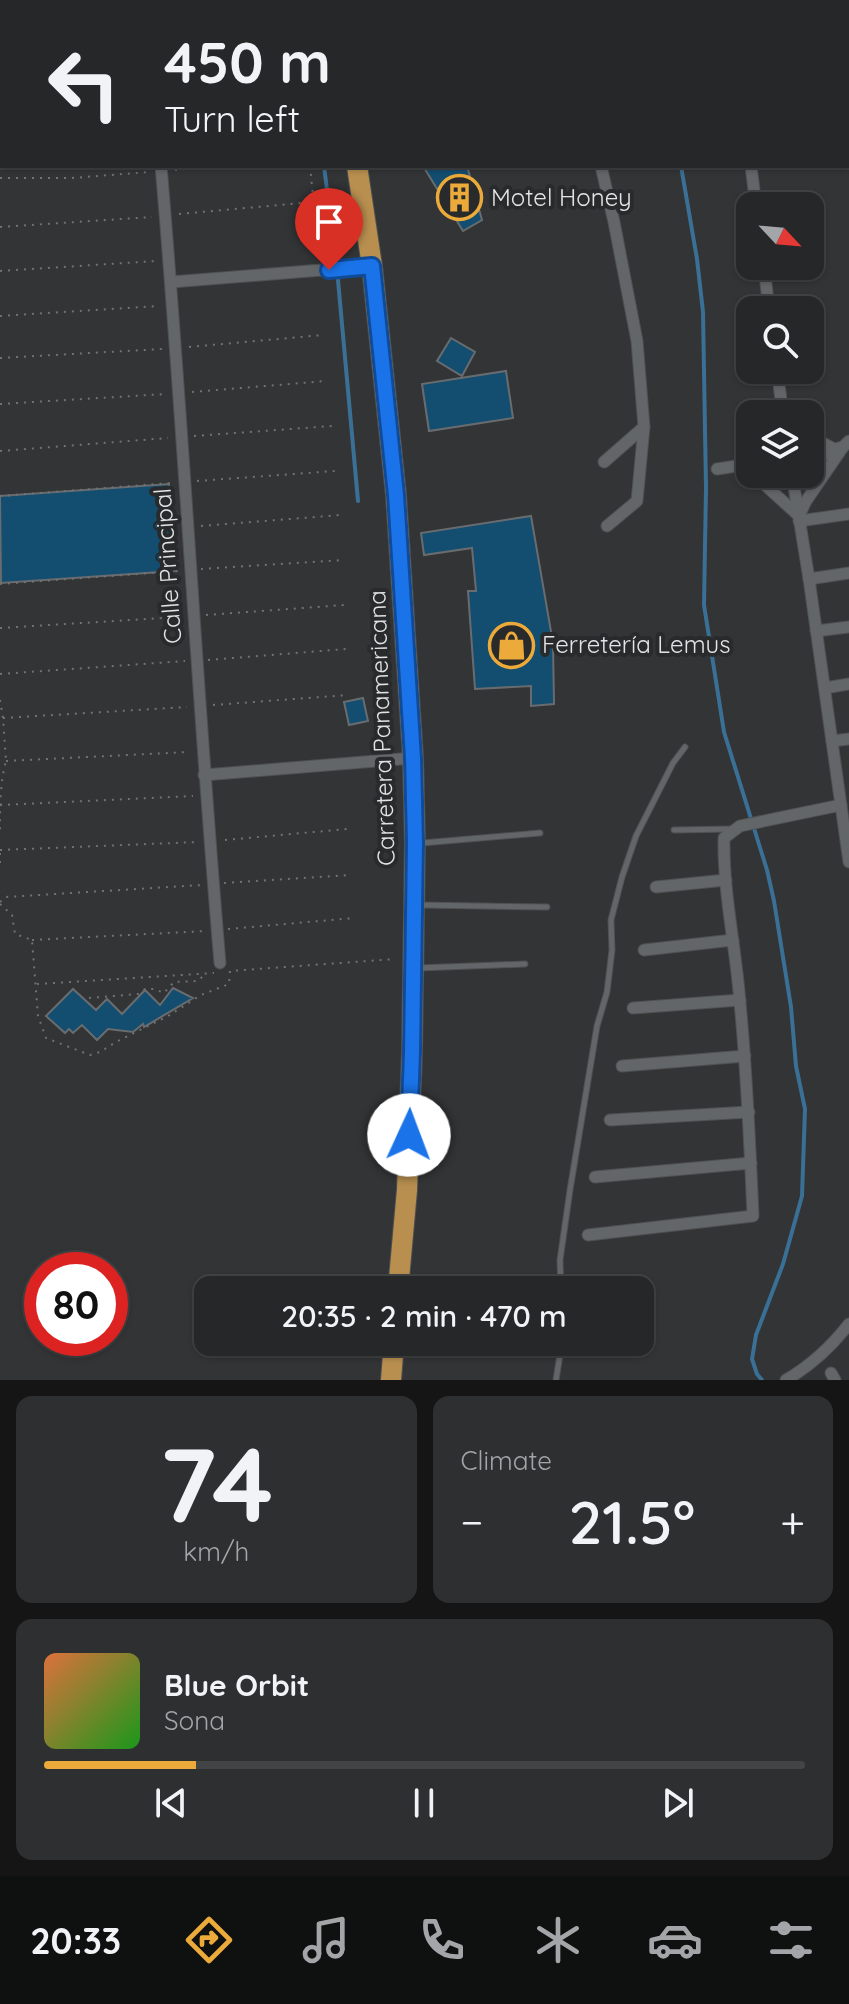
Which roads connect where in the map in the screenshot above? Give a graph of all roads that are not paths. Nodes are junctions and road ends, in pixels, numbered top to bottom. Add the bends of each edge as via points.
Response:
1 (161, 168) edge
2 (357, 168) edge
3 (601, 168) edge
4 (751, 168) edge
5 (754, 192) edge
6 (372, 266) junction
7 (171, 282) junction
8 (644, 427) junction
9 (824, 444) edge
10 (846, 444) edge
11 (824, 455) edge
12 (849, 459) edge
13 (834, 461) junction
14 (604, 462) dead end
15 (736, 467) edge
16 (717, 469) dead end
17 (770, 488) edge
18 (794, 488) edge
19 (849, 514) edge
20 (799, 518) junction
21 (607, 526) dead end
22 (849, 573) edge
23 (809, 579) junction
24 (849, 627) edge
25 (816, 631) junction
26 (849, 684) edge
27 (825, 688) junction
28 (849, 739) edge
29 (832, 741) junction
30 (685, 747) dead end
31 (413, 758) junction
32 (204, 775) junction
33 (841, 805) junction
34 (738, 828) junction
35 (674, 830) dead end
36 (540, 833) dead end
37 (415, 843) junction
38 (849, 862) edge
39 (726, 880) junction
40 (656, 887) dead end
41 (414, 905) junction
42 (547, 907) dead end
43 (733, 940) junction
44 (644, 950) dead end
45 (220, 963) road end
46 (412, 963) junction
47 (525, 964) dead end
48 (740, 1000) junction
49 (633, 1008) dead end
50 (745, 1056) junction
51 (622, 1066) dead end
52 (749, 1112) junction
53 (610, 1120) dead end
54 (751, 1163) junction
55 (595, 1177) dead end
56 (588, 1235) dead end
57 (399, 1276) edge
58 (561, 1276) edge
59 (849, 1324) edge
60 (393, 1356) edge
61 (560, 1356) edge
62 (391, 1380) edge
63 (556, 1380) edge
64 (786, 1380) edge

1 - 7 street, Calle Principal
2 - 6 highway, Carretera Panamericana
3 - 8 street via 637,341
4 - 5 street
6 - 7 street
6 - 31 highway, Carretera Panamericana via 396,495
7 - 32 street, Calle Principal
8 - 14 street
8 - 21 street via 637,501
9 - 10 street via 834,449
10 - 11 street
10 - 13 street
12 - 13 street
13 - 20 street
15 - 16 street
17 - 20 street
18 - 20 street
19 - 20 street
20 - 23 street
22 - 23 street
23 - 25 street
24 - 25 street
25 - 27 street
26 - 27 street
27 - 29 street
28 - 29 street
29 - 33 street
30 - 58 lane via 636,836 611,920 607,992 570,1190
31 - 32 street
31 - 37 highway, Carretera Panamericana
32 - 45 street, Calle Principal
33 - 34 street
33 - 38 street
34 - 35 lane
34 - 39 street via 724,838
36 - 37 lane
37 - 41 highway, Carretera Panamericana
39 - 40 street
39 - 43 street
41 - 42 lane
41 - 46 highway, Carretera Panamericana
43 - 44 street
43 - 48 street
46 - 47 lane
46 - 57 highway, Carretera Panamericana via 407,1190
48 - 49 street
48 - 50 street
50 - 51 street
50 - 52 street
52 - 53 street
52 - 54 street
54 - 55 street
54 - 56 street via 753,1216
59 - 64 street via 831,1348
60 - 62 highway
61 - 63 lane

